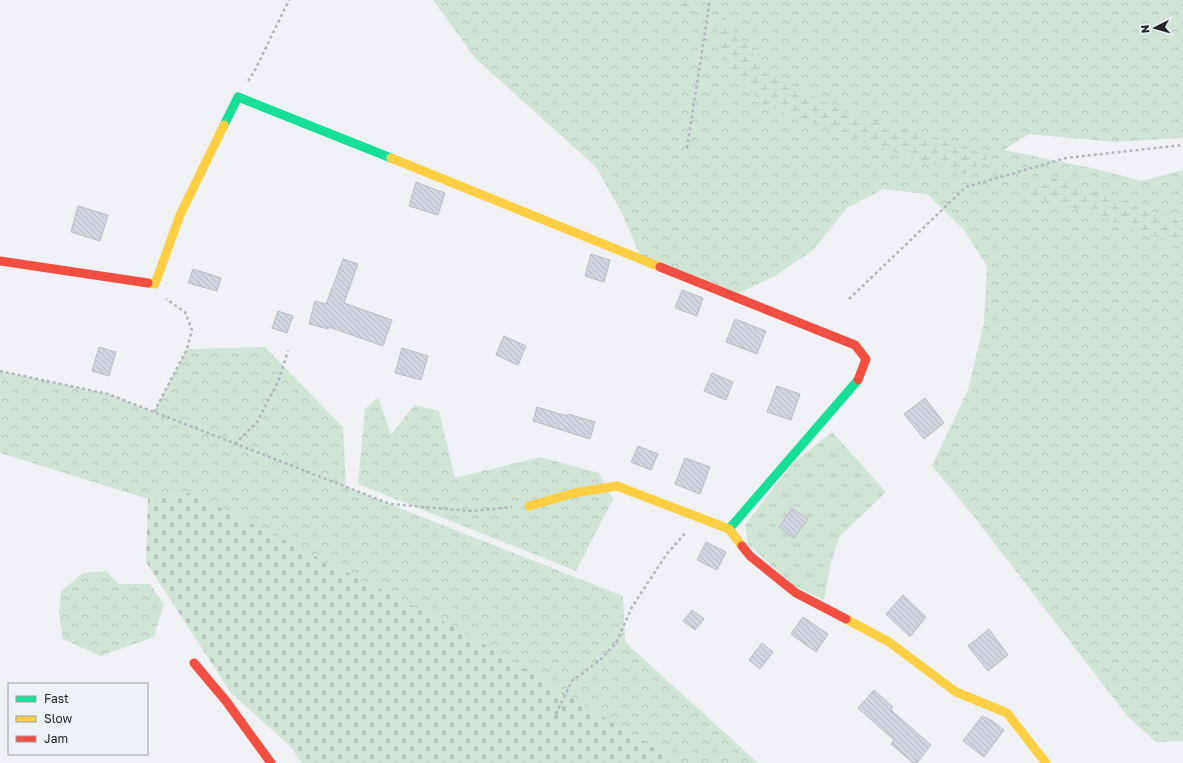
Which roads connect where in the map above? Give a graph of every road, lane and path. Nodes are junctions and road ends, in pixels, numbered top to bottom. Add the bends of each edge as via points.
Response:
1 (289, 0) edge
2 (710, 0) edge
3 (238, 96) junction
4 (1183, 145) edge
5 (687, 148) dead end
6 (0, 261) edge
7 (155, 284) junction
8 (850, 299) dead end
9 (288, 351) dead end
10 (0, 371) edge
11 (154, 412) junction
12 (235, 444) junction
13 (529, 506) joint
14 (700, 518) junction
15 (729, 529) junction
16 (194, 663) dead end
17 (556, 714) dead end
18 (271, 763) edge
19 (1046, 763) edge

1 - 3 path via 255,70
2 - 5 path
3 - 7 street via 180,215
3 - 15 street via 855,345 866,359 858,380
4 - 8 path via 1066,158 966,187
6 - 7 street
7 - 11 path via 164,298 185,312 192,330 187,349
9 - 12 path via 278,382 257,422
10 - 11 path via 108,394
11 - 12 path
12 - 13 path via 390,504 472,511
13 - 14 street via 574,493 617,486
14 - 15 street
14 - 17 path via 666,555 632,607 616,643 600,660 572,681
15 - 19 street via 750,556 796,593 889,642 956,692 1007,713
16 - 18 street via 226,700

